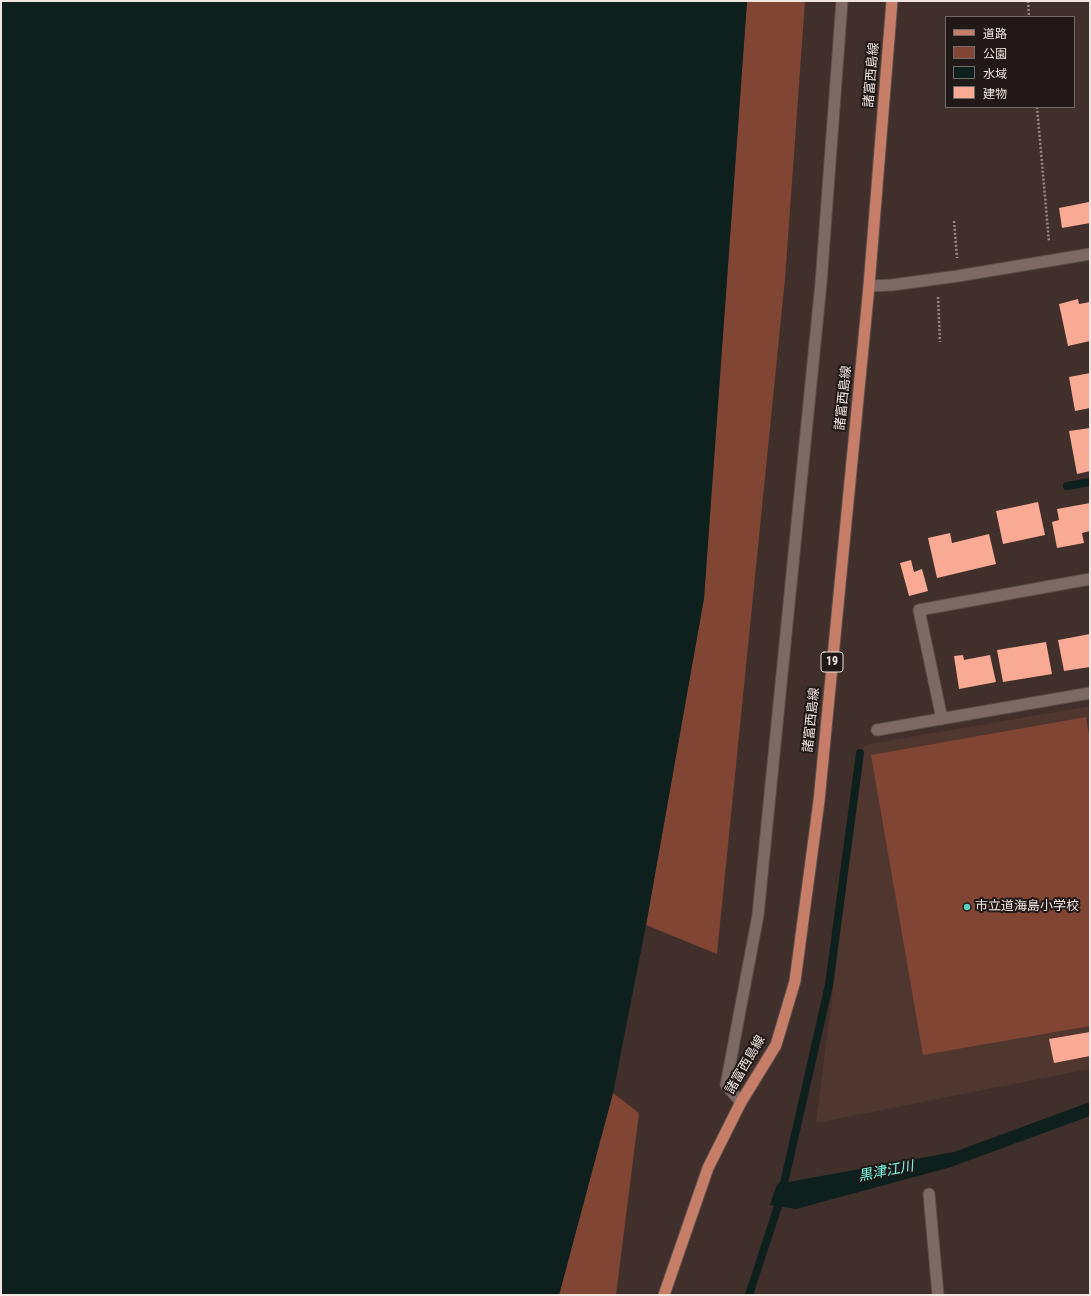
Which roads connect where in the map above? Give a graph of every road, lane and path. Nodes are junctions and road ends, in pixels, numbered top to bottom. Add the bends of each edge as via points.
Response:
1 (842, 1) edge
2 (892, 1) edge
3 (1028, 1) edge
4 (1029, 16) edge
5 (1037, 108) edge
6 (954, 221) dead end
7 (1090, 254) edge
8 (1050, 261) junction
9 (958, 276) junction
10 (937, 279) junction
11 (869, 286) junction
12 (940, 342) dead end
13 (1090, 579) edge
14 (1090, 693) edge
15 (942, 719) junction
16 (877, 730) dead end
17 (741, 1102) junction
18 (929, 1194) dead end
19 (664, 1295) edge
20 (938, 1295) edge

1 - 17 street via 821,283 758,915 726,1086
2 - 11 main road, 諸富西島線 / 19
3 - 4 path
5 - 8 path
6 - 9 path
7 - 8 street
8 - 9 street
9 - 10 street
10 - 11 street
10 - 12 path
11 - 17 main road, 諸富西島線 / 19 via 818,801 795,981 776,1045
13 - 15 street via 919,610
14 - 15 street
15 - 16 street
17 - 19 main road, 諸富西島線 / 19 via 708,1168
18 - 20 street

